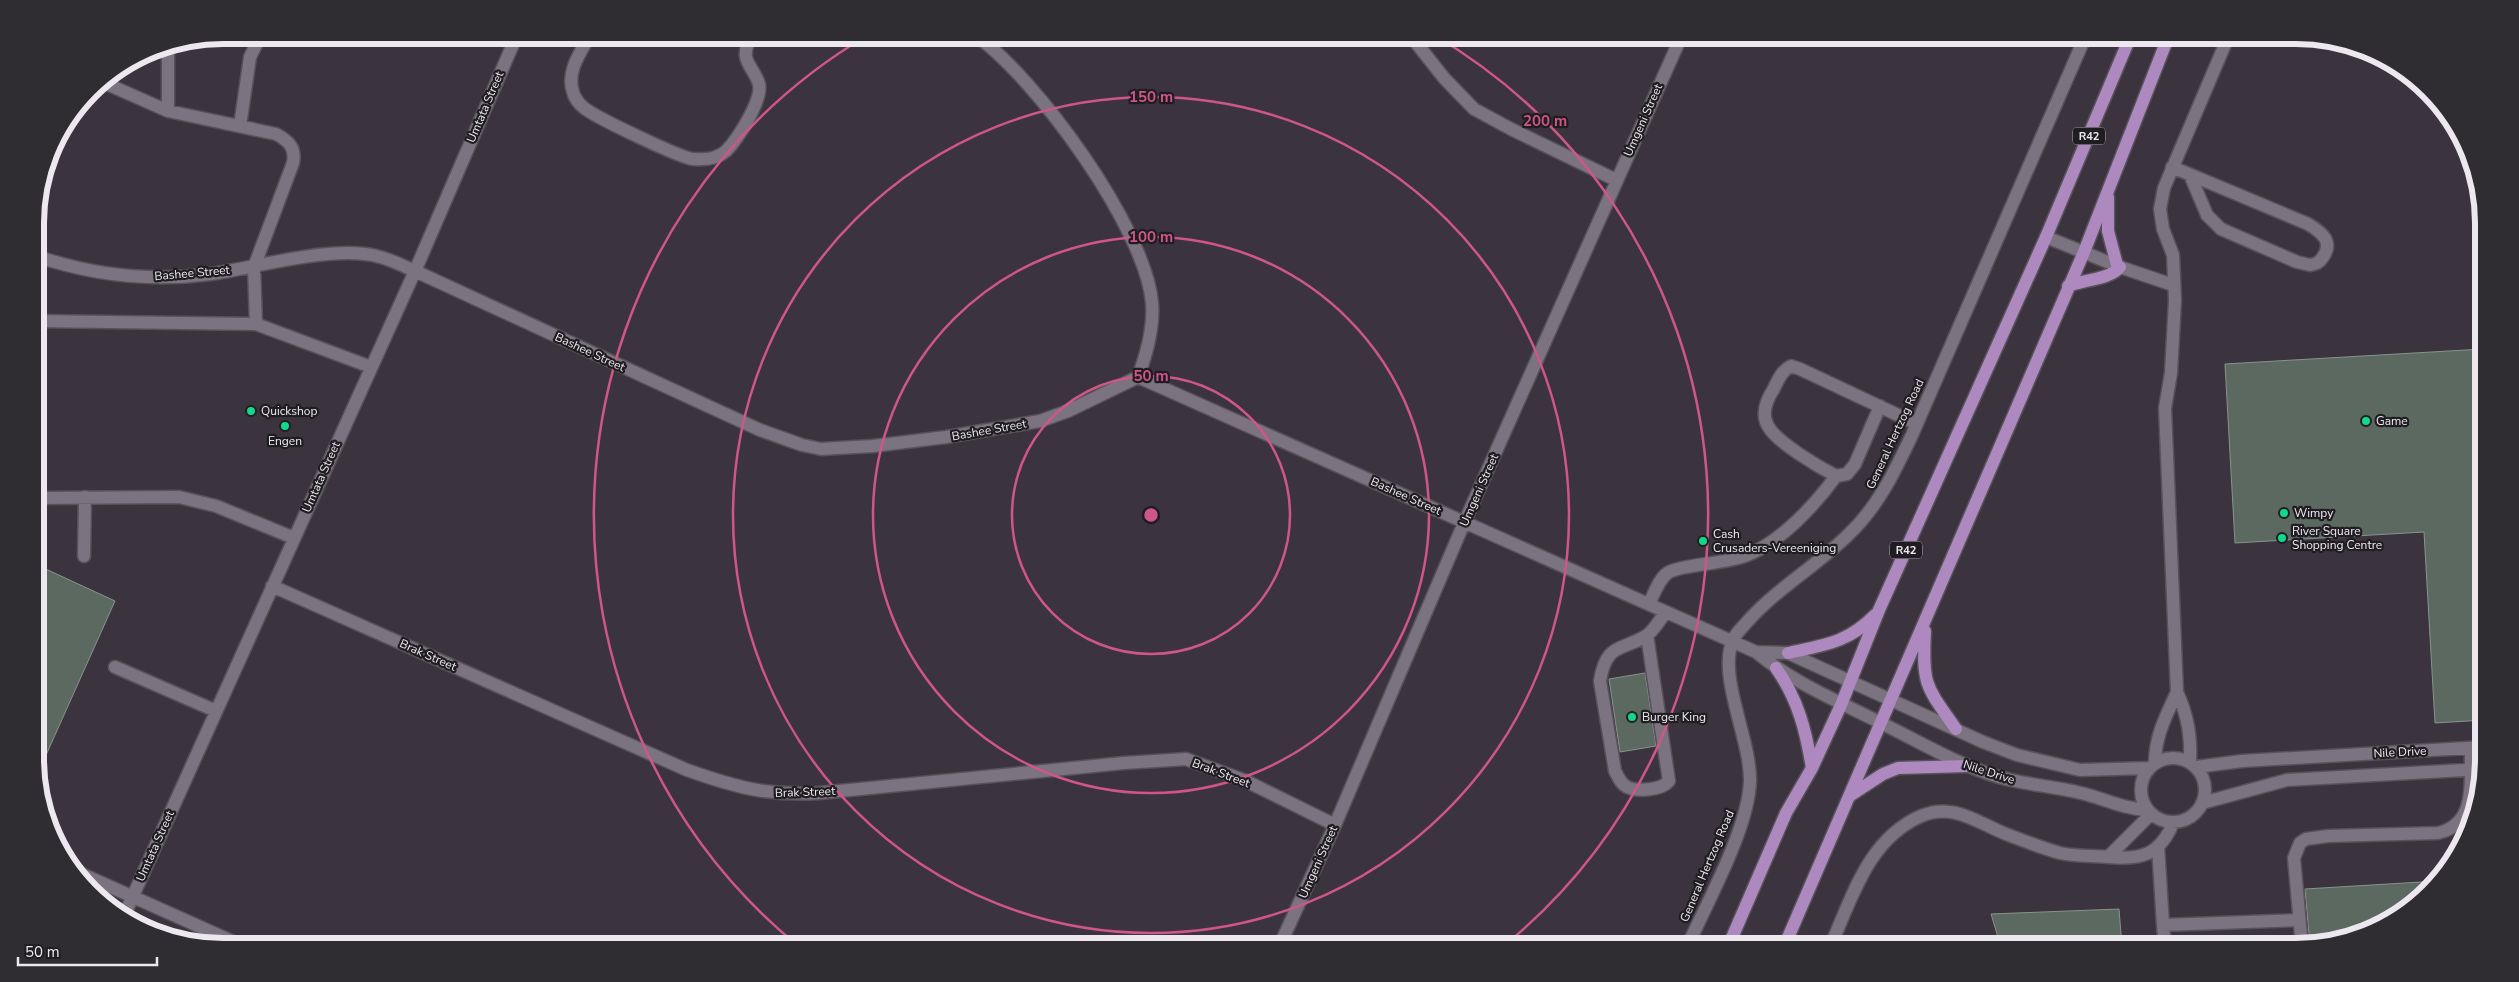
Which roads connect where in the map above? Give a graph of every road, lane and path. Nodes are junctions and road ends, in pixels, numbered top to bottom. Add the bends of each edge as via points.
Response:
1 (256, 44) edge
2 (513, 44) edge
3 (585, 44) edge
4 (748, 44) edge
5 (985, 44) edge
6 (1417, 44) edge
7 (1678, 44) edge
8 (2082, 44) edge
9 (2127, 44) edge
10 (2165, 44) edge
11 (2225, 44) edge
12 (168, 52) edge
13 (109, 85) edge
14 (168, 111) junction
15 (240, 126) junction
16 (2172, 167) junction
17 (2190, 175) junction
18 (1616, 180) junction
19 (2107, 192) junction
20 (2046, 236) junction
21 (2084, 252) junction
22 (44, 259) edge
23 (2119, 266) junction
24 (254, 267) junction
25 (415, 271) junction
26 (2173, 285) junction
27 (2068, 286) junction
28 (44, 321) edge
29 (256, 324) junction
30 (371, 367) junction
31 (1138, 377) junction
32 (1880, 406) junction
33 (1917, 424) junction
34 (1836, 476) junction
35 (85, 497) junction
36 (44, 498) edge
37 (1464, 523) junction
38 (294, 538) junction
39 (84, 556) dead end
40 (272, 586) junction
41 (1649, 604) junction
42 (1879, 610) junction
43 (1666, 612) junction
44 (1926, 619) junction
45 (1647, 635) junction
46 (1732, 641) junction
47 (1756, 652) junction
48 (1788, 653) junction
49 (115, 667) dead end
50 (1776, 668) junction
51 (1850, 680) junction
52 (2178, 692) junction
53 (1892, 699) junction
54 (1841, 705) junction
55 (216, 711) junction
56 (1881, 723) junction
57 (1956, 729) junction
58 (2475, 747) edge
59 (2471, 748) junction
60 (2193, 765) junction
61 (2475, 765) edge
62 (1967, 766) junction
63 (2152, 766) junction
64 (1812, 768) junction
65 (2475, 769) edge
66 (2475, 776) edge
67 (1851, 795) junction
68 (2202, 803) junction
69 (2149, 812) junction
70 (2172, 823) junction
71 (1334, 825) junction
72 (2158, 846) junction
73 (2108, 856) junction
74 (88, 877) edge
75 (132, 897) junction
76 (126, 910) edge
77 (2299, 920) junction
78 (2163, 926) junction
79 (225, 938) edge
80 (1283, 938) edge
81 (1691, 938) edge
82 (1732, 938) edge
83 (1788, 938) edge
84 (1834, 938) edge
85 (2164, 938) edge
86 (2301, 938) edge

1 - 15 street via 250,57
2 - 25 street, Umtata Street
3 - 4 street via 570,74 573,92 581,106 600,119 691,159 713,158 724,153 748,120 760,93 759,83 746,59
5 - 31 street via 1027,84 1051,114 1094,172 1123,220 1142,263 1152,302 1147,353
6 - 18 street via 1474,108
7 - 18 street, Umgeni Street
8 - 33 street, General Hertzog Road
9 - 20 main road, R42
10 - 19 main road, R42
11 - 16 street
12 - 14 street
13 - 14 street
14 - 15 street
15 - 24 street via 276,134 286,139 294,151 293,163
16 - 17 street
16 - 26 street via 2160,209 2163,229 2173,255
17 - 17 street via 2308,224 2327,239 2328,251 2320,261 2310,265 2230,234 2207,215
18 - 37 street, Umgeni Street
19 - 21 main road, R42
19 - 23 main road via 2108,231
20 - 21 street
20 - 42 main road, R42
21 - 23 street
21 - 27 main road, R42
22 - 24 street, Bashee Street via 117,275 155,277
23 - 26 street
23 - 27 main road via 2112,275
24 - 25 street, Bashee Street via 329,254 352,254 379,256
24 - 29 street
25 - 30 street, Umtata Street
25 - 31 street, Bashee Street via 760,430 821,448 873,446 1040,421
26 - 52 street via 2172,368 2164,408
27 - 44 main road, R42 via 2000,452
28 - 29 street
29 - 30 street
30 - 38 street, Umtata Street
31 - 37 street, Bashee Street
32 - 33 street
32 - 34 street via 1855,464 1847,474
32 - 34 street via 1800,369 1791,366 1784,370 1766,401 1764,414 1768,427 1782,441
33 - 46 street, General Hertzog Road via 1886,489 1870,512 1843,540 1766,602
34 - 41 street via 1818,500 1784,532 1746,556 1669,572 1659,582
35 - 36 street
35 - 38 street via 178,498 216,506
35 - 39 street
37 - 41 street, Bashee Street
37 - 71 street, Umgeni Street
38 - 40 street, Umtata Street
40 - 55 street, Umtata Street
40 - 71 street, Brak Street via 687,770 746,789 768,793 812,793 1124,762 1186,759 1246,782
41 - 43 street, Bashee Street
42 - 48 main road via 1859,631 1844,639
42 - 51 main road, R42
43 - 45 street
43 - 46 street, Bashee Street
44 - 53 main road, R42
44 - 57 main road via 1924,678 1936,702
45 - 45 street via 1620,646 1606,660 1600,681 1615,772 1627,787 1635,789 1660,787 1670,781
46 - 47 street, Bashee Street
46 - 81 street, General Hertzog Road via 1730,680 1749,758 1750,794 1736,837
47 - 48 street, Bashee Street
47 - 50 street, Bashee Street
48 - 51 street, Bashee Street
49 - 55 street
50 - 54 street, Bashee Street
50 - 64 main road via 1800,711
51 - 53 street, Nile Drive
51 - 54 main road, R42
52 - 60 street via 2190,730
52 - 63 street via 2158,734
53 - 56 main road, R42
53 - 57 street, Nile Drive
54 - 56 street, Nile Drive
54 - 64 main road, R42
55 - 75 street, Umtata Street
56 - 62 street, Nile Drive
56 - 67 main road, R42
57 - 63 street, Nile Drive via 2010,753 2064,767 2094,771
58 - 59 street, Nile Drive
59 - 60 street, Nile Drive
59 - 61 street
60 - 63 street, Nile Drive via 2172,758
60 - 68 street via 2204,783
62 - 67 main road via 1898,768
62 - 69 street, Nile Drive via 2001,778 2067,790 2116,806
63 - 69 street via 2142,780 2140,790
64 - 82 main road, R42 via 1786,813
65 - 68 street, Nile Drive via 2287,780
66 - 77 street via 2465,815 2453,828 2438,833 2328,836 2300,843 2294,858
67 - 83 main road, R42
68 - 70 street, Nile Drive via 2188,819
69 - 70 street, Nile Drive via 2159,820
69 - 73 street
70 - 72 street
71 - 80 street, Umgeni Street
72 - 73 street via 2140,857 2121,859
72 - 78 street
73 - 84 street via 2060,853 1959,813 1931,812 1898,830 1875,853
74 - 75 street
75 - 76 street, Umtata Street
75 - 79 street
77 - 78 street
77 - 86 street
78 - 85 street

